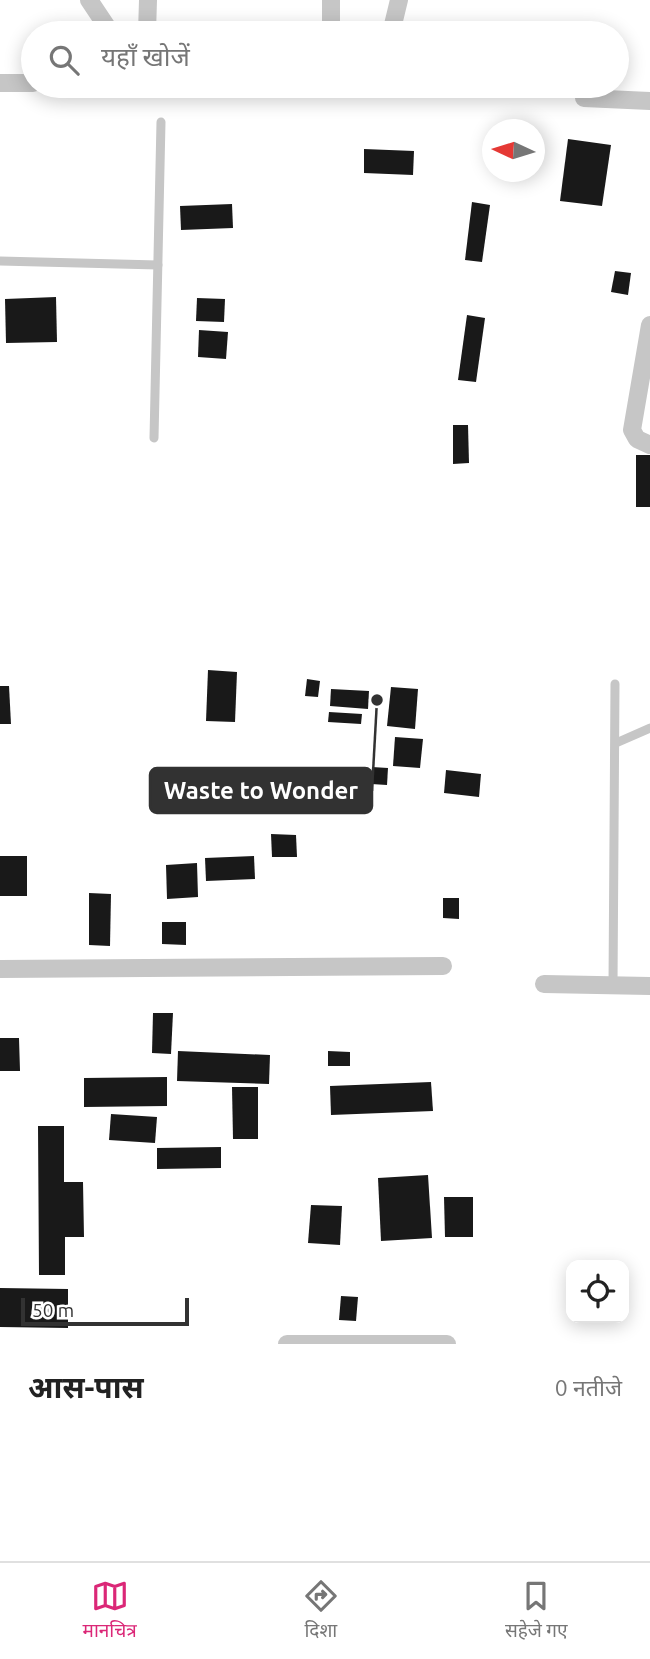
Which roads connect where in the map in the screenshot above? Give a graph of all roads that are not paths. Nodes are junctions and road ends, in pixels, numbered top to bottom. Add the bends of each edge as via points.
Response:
1 (89, 0) edge
2 (148, 0) edge
3 (331, 0) edge
4 (398, 0) edge
5 (103, 21) edge
6 (147, 21) edge
7 (331, 21) edge
8 (394, 21) edge
9 (0, 83) edge
10 (21, 83) edge
11 (584, 98) dead end
12 (650, 101) edge
13 (161, 122) dead end
14 (0, 261) edge
15 (158, 265) junction
16 (650, 325) edge
17 (154, 438) dead end
18 (650, 445) edge
19 (615, 684) dead end
20 (650, 728) edge
21 (616, 743) junction
22 (443, 966) dead end
23 (0, 969) edge
24 (544, 984) dead end
25 (613, 985) junction
26 (650, 986) edge
27 (287, 1344) edge
28 (446, 1344) edge

1 - 5 street
2 - 6 street
3 - 7 street
4 - 8 street
9 - 10 street
11 - 12 street
13 - 15 lane
14 - 15 lane
15 - 17 lane
16 - 18 street via 632,430 637,439
19 - 21 lane
20 - 21 lane
21 - 25 lane
22 - 23 street
24 - 25 street
25 - 26 street
27 - 28 street

